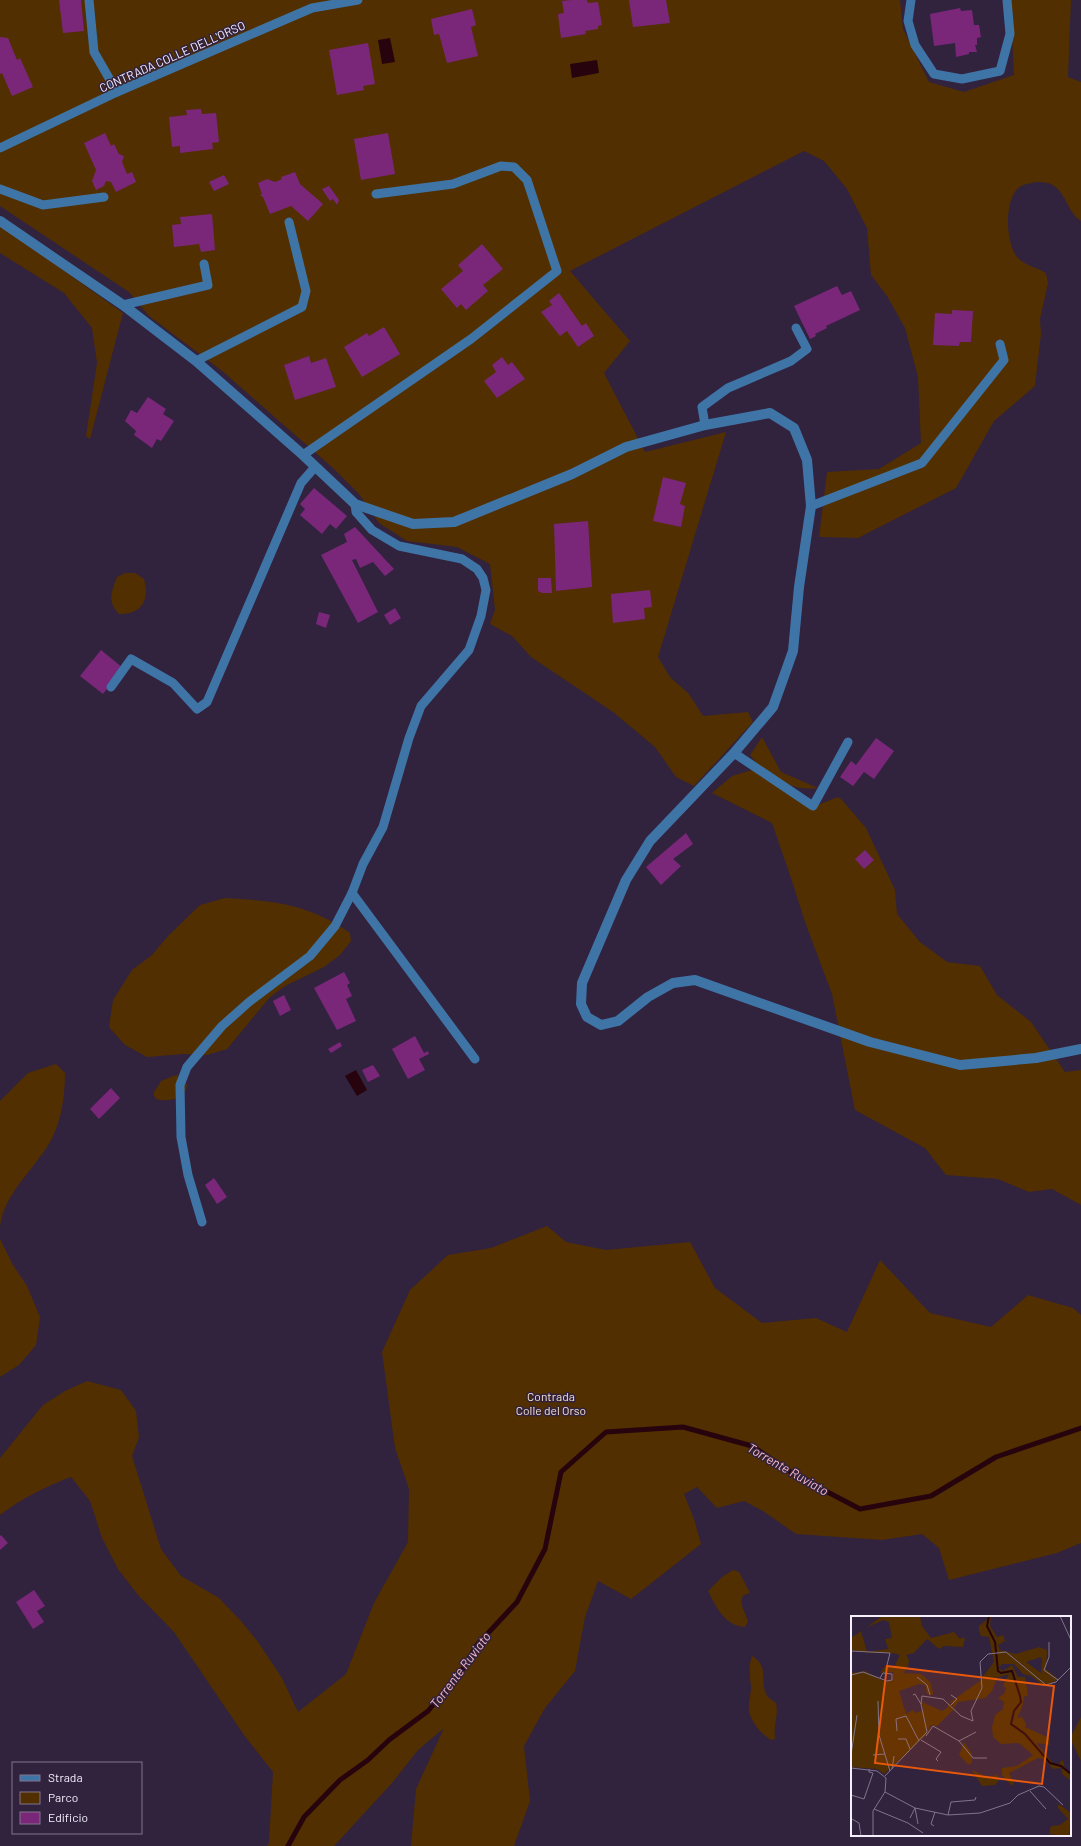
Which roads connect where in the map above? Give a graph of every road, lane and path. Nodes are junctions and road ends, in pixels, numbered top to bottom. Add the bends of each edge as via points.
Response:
1 (89, 0) edge
2 (358, 0) edge
3 (910, 0) edge
4 (1007, 0) edge
5 (117, 92) junction
6 (0, 148) edge
7 (0, 189) edge
8 (376, 194) dead end
9 (104, 197) dead end
10 (0, 221) edge
11 (289, 222) dead end
12 (204, 264) dead end
13 (123, 305) junction
14 (796, 328) dead end
15 (1000, 344) dead end
16 (196, 361) junction
17 (705, 425) junction
18 (302, 455) junction
19 (315, 467) junction
20 (355, 504) junction
21 (811, 506) junction
22 (112, 687) dead end
23 (848, 742) dead end
24 (734, 753) junction
25 (352, 893) junction
26 (1081, 1049) edge
27 (474, 1059) dead end
28 (202, 1222) dead end

1 - 5 lane via 94,52
2 - 5 lane, CONTRADA COLLE DELL'ORSO via 312,8
3 - 4 lane via 908,21 915,45 934,74 962,79 1000,71 1010,34
5 - 6 lane, CONTRADA COLLE DELL'ORSO
7 - 9 lane via 43,205
8 - 18 lane via 453,184 501,166 514,167 527,180 557,271 470,338
10 - 13 street
11 - 16 lane via 306,291 302,307
12 - 13 lane via 208,285
13 - 16 street
14 - 17 lane via 807,349 791,360 728,388 702,407
15 - 21 lane via 1004,360 922,463
16 - 18 street
17 - 20 street via 626,447 572,474 454,522 413,524
17 - 21 street via 770,413 794,428 807,460
18 - 19 street
19 - 20 street
19 - 22 lane via 301,483 208,702 197,709 173,683 131,659
20 - 25 lane via 356,512 372,530 399,546 462,559 477,569 486,590 470,650 421,706 408,738 383,827 363,864
21 - 24 street via 799,586 793,651 773,707
23 - 24 lane via 813,806
24 - 26 street via 650,841 626,880 582,983 581,1004 587,1017 601,1025 618,1020 648,997 673,983 695,980 870,1042 960,1065 1036,1058
25 - 27 lane
25 - 28 lane via 335,926 310,956 222,1026 187,1067 180,1085 181,1137 188,1175

